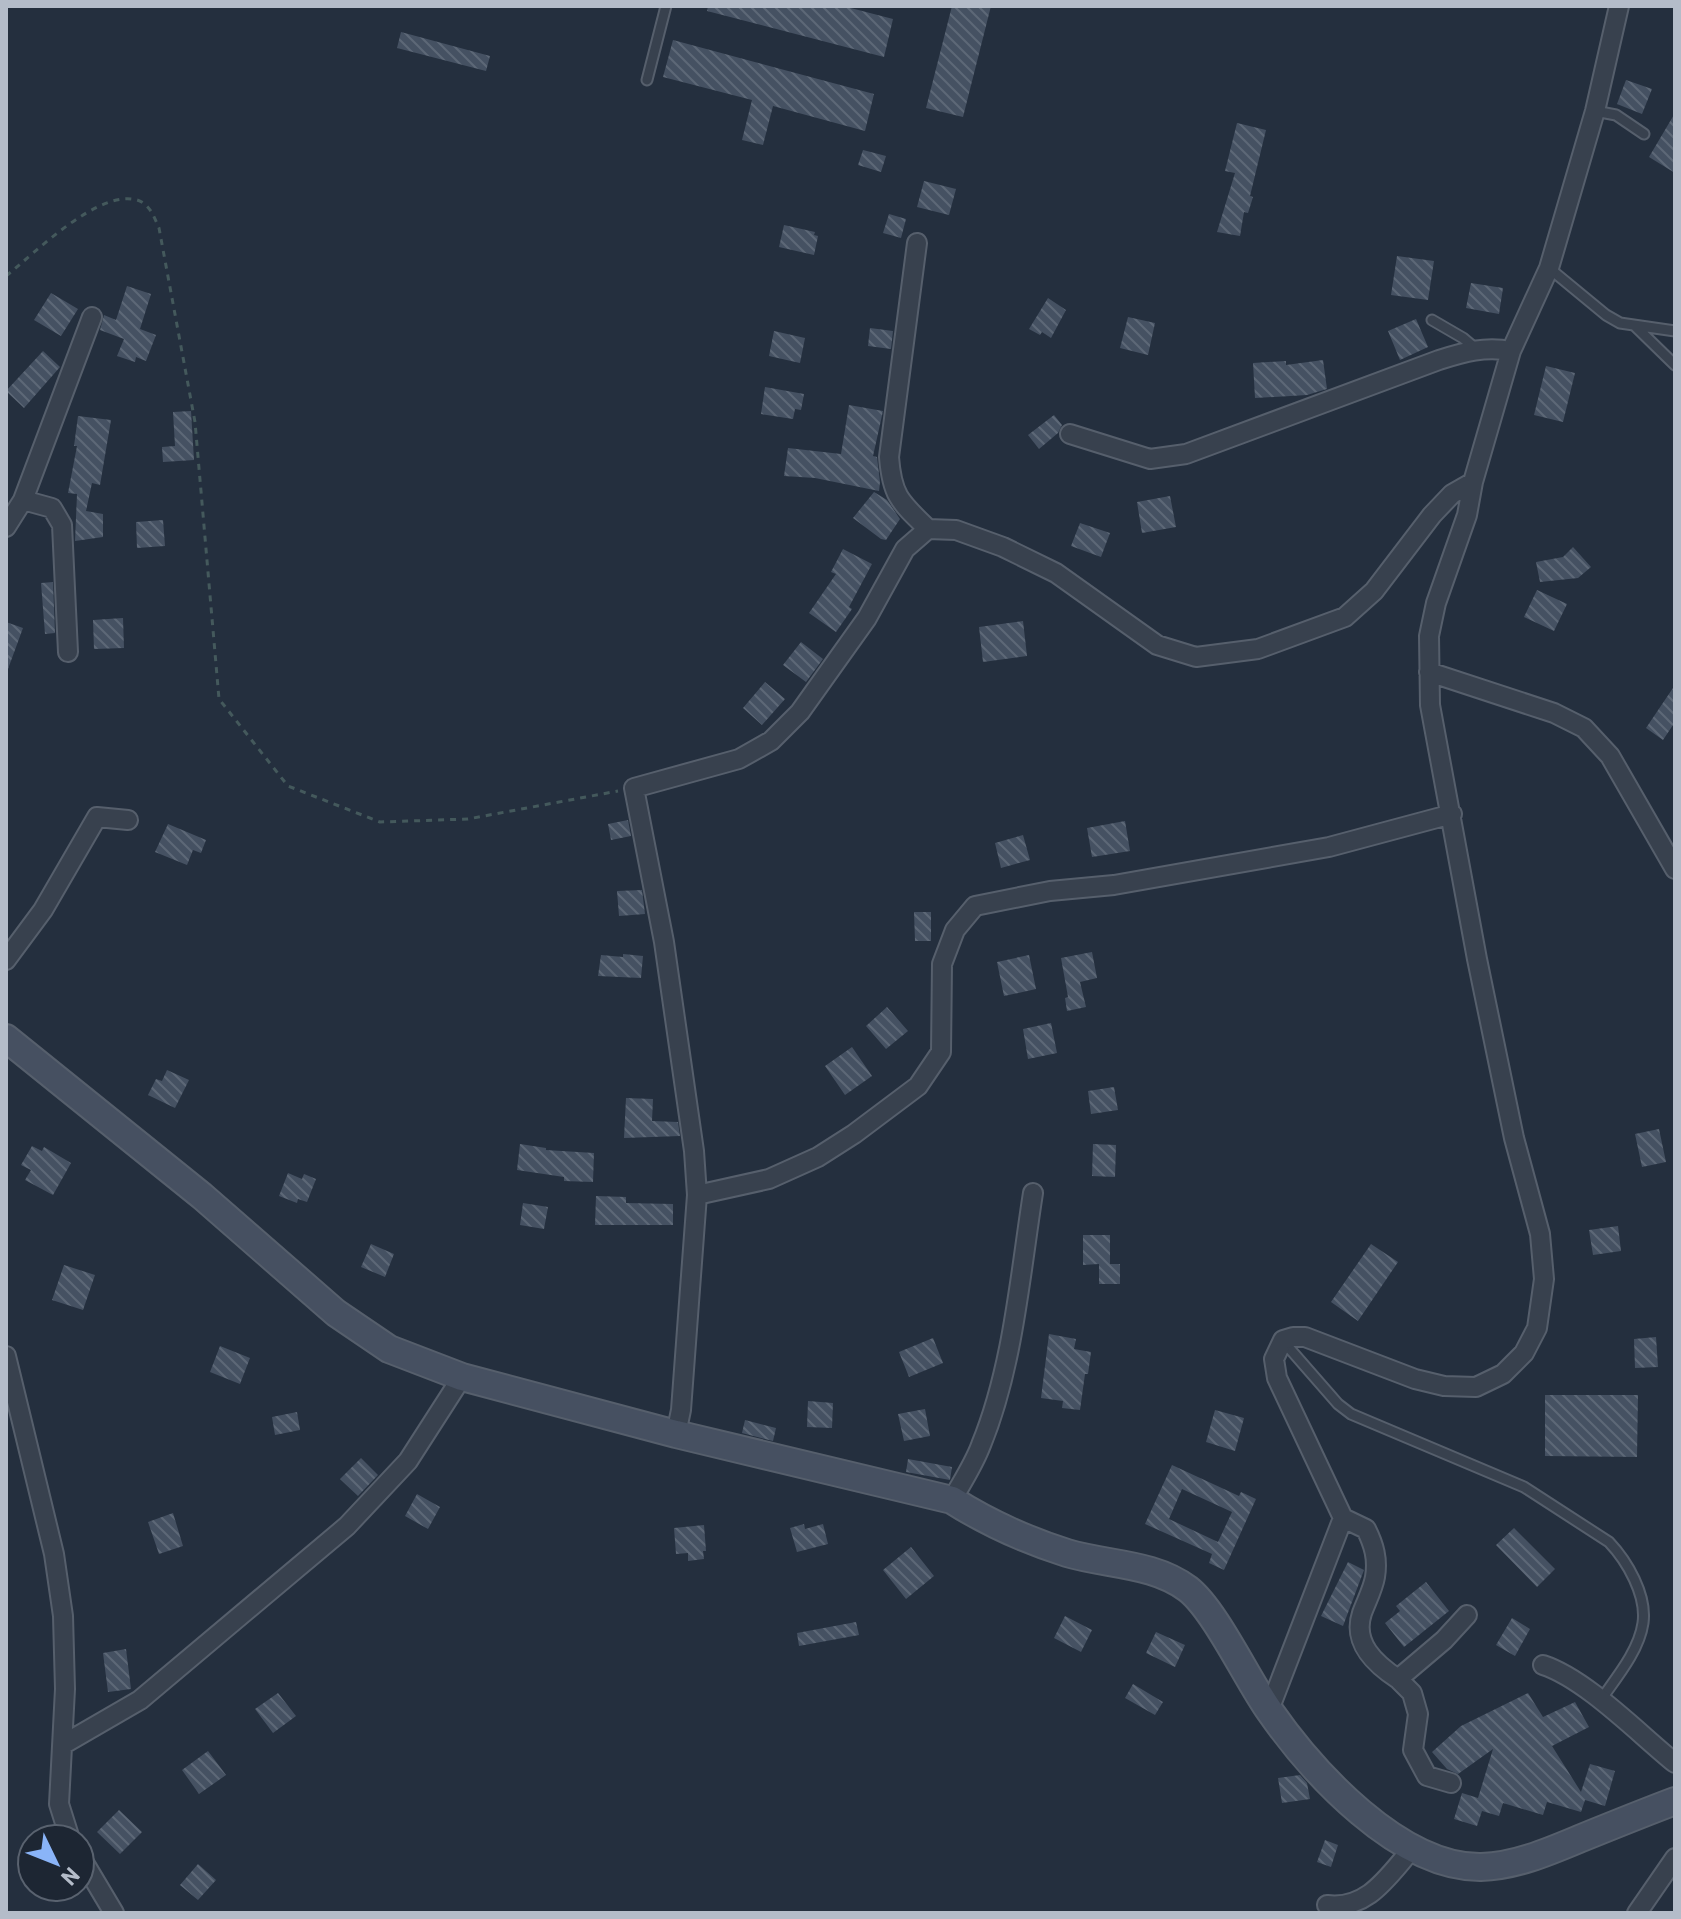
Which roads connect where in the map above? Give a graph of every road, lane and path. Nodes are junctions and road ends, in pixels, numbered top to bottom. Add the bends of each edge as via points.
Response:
1 (666, 6) edge
2 (1619, 6) edge
3 (647, 80) dead end
4 (1595, 111) junction
5 (1644, 134) dead end
6 (917, 243) dead end
7 (1549, 268) junction
8 (6, 276) edge
9 (92, 317) dead end
10 (1432, 320) dead end
11 (1635, 326) junction
12 (1675, 331) edge
13 (1476, 349) junction
14 (1511, 351) junction
15 (1675, 365) edge
16 (1070, 434) dead end
17 (1473, 482) junction
18 (23, 500) junction
19 (6, 527) edge
20 (928, 529) junction
21 (68, 652) dead end
22 (1429, 672) junction
23 (634, 788) junction
24 (1452, 814) junction
25 (128, 820) dead end
26 (1675, 869) edge
27 (6, 960) edge
28 (6, 1038) edge
29 (1033, 1193) dead end
30 (697, 1195) junction
31 (1283, 1340) junction
32 (6, 1356) edge
33 (462, 1377) junction
34 (676, 1434) junction
35 (952, 1500) junction
36 (1343, 1518) junction
37 (1467, 1615) dead end
38 (1543, 1665) dead end
39 (1398, 1679) junction
40 (1600, 1701) junction
41 (1269, 1710) junction
42 (64, 1744) junction
43 (1675, 1763) edge
44 (1451, 1783) dead end
45 (1675, 1801) edge
46 (65, 1823) edge
47 (1412, 1849) junction
48 (1675, 1858) edge
49 (96, 1883) edge
50 (1327, 1905) dead end
51 (114, 1913) edge
52 (1637, 1913) edge

1 - 3 lane
2 - 4 street
4 - 5 lane via 1616,115
4 - 7 street
6 - 20 street via 889,457 891,484 902,504
7 - 11 lane via 1606,315
7 - 14 street
8 - 23 path via 79,217 118,199 139,200 150,208 159,228 195,422 219,699 288,786 380,822 468,819
9 - 18 street
10 - 13 lane
11 - 12 lane
11 - 15 lane
13 - 14 street
13 - 16 street via 1186,454 1150,459
14 - 17 street
17 - 20 street via 1432,515 1374,591 1345,617 1258,649 1196,657 1157,645 1056,573 1003,547 956,530
17 - 22 street via 1436,603
18 - 19 street
18 - 21 street via 52,508 62,525
20 - 23 street via 905,549 867,618 800,712 771,741 739,759
22 - 24 street via 1430,705
22 - 26 street via 1584,728 1610,756
23 - 30 street via 664,942
24 - 30 street via 1329,847 975,906 955,930 942,964 941,1052 918,1086 818,1157 769,1179
24 - 31 street via 1514,1138 1540,1234 1544,1279 1537,1328 1524,1353 1503,1374 1476,1387 1415,1379 1305,1337
25 - 27 street via 97,817 43,910
28 - 33 street via 202,1196 336,1313 389,1349
29 - 35 street via 1007,1354 990,1423
30 - 34 street
31 - 36 street via 1274,1359 1277,1378
31 - 40 lane via 1351,1414 1524,1487 1618,1552 1637,1586 1643,1625
32 - 42 street via 56,1569 63,1616
33 - 34 street
33 - 42 street via 408,1461 347,1526 140,1700
34 - 35 street
35 - 41 street via 991,1524 1068,1553 1174,1579 1208,1612
36 - 39 street via 1366,1529 1375,1549 1375,1579 1360,1618 1361,1642 1378,1666
36 - 41 street
37 - 39 street
38 - 40 street
39 - 44 street via 1412,1693 1418,1714 1413,1750 1427,1776
40 - 43 street
41 - 47 street via 1317,1773
42 - 46 street via 59,1804
45 - 47 street via 1528,1859 1480,1867 1441,1861
47 - 50 street via 1376,1890 1345,1907
48 - 52 street
49 - 51 street

